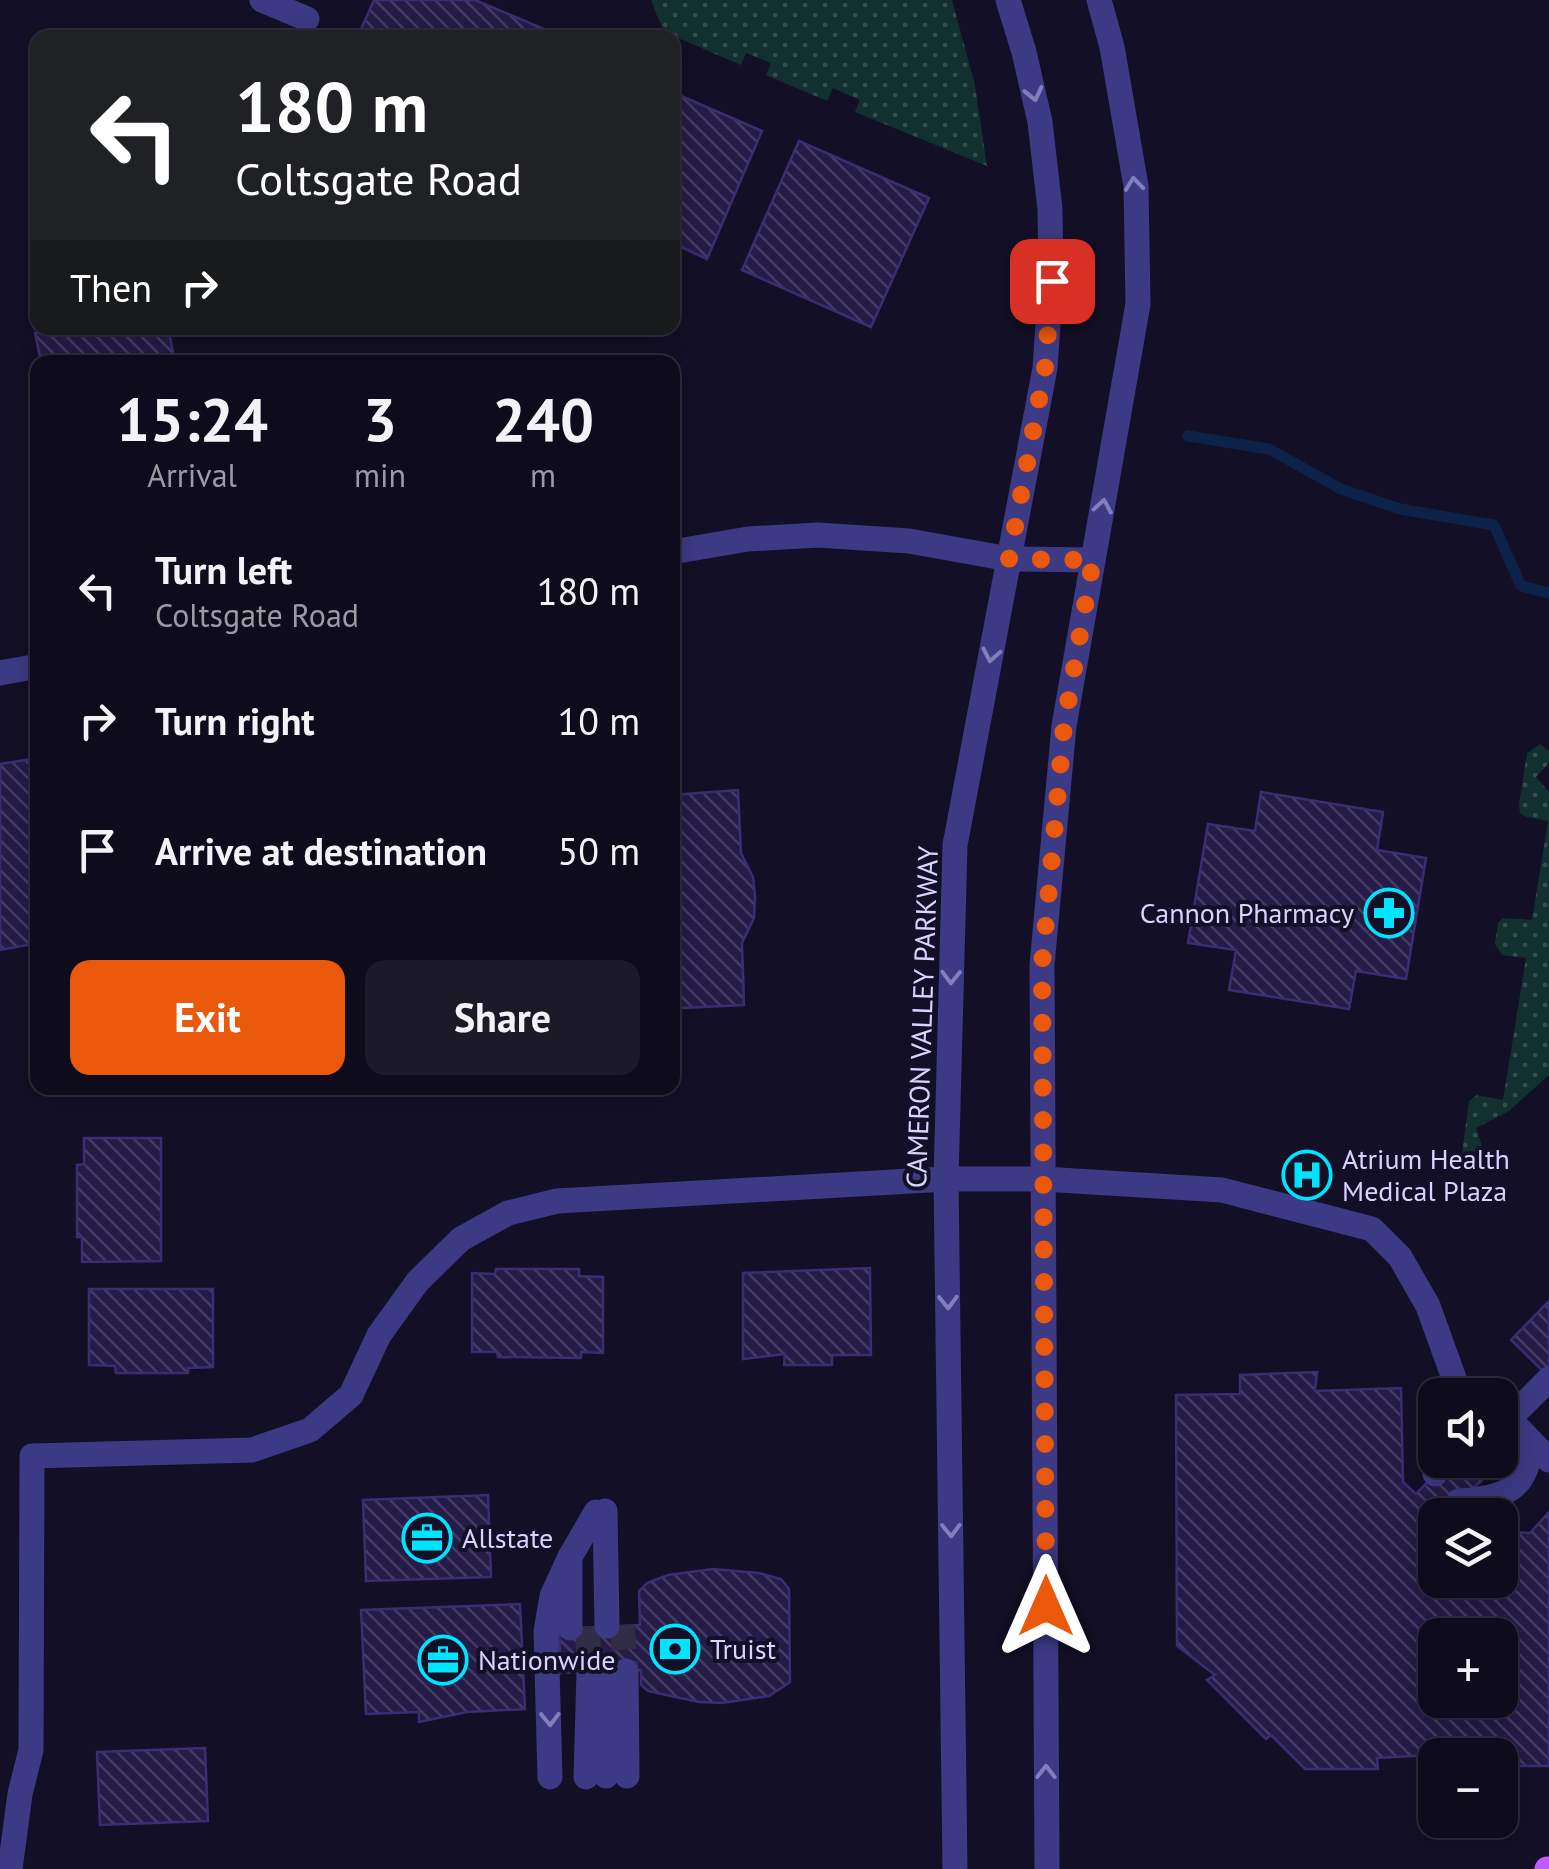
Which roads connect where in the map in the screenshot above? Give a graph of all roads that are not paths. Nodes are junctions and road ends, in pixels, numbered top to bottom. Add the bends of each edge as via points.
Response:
1 (262, 0) edge
2 (1008, 0) edge
3 (1099, 0) edge
4 (307, 19) dead end
5 (680, 551) edge
6 (1009, 559) junction
7 (1093, 560) junction
8 (30, 667) edge
9 (0, 673) edge
10 (946, 1179) junction
11 (1043, 1179) junction
12 (1454, 1378) edge
13 (1549, 1379) edge
14 (1518, 1404) edge
15 (1518, 1428) edge
16 (1540, 1451) edge
17 (1498, 1498) edge
18 (607, 1512) junction
19 (570, 1556) junction
20 (597, 1627) junction
21 (588, 1776) junction
22 (10, 1869) edge
23 (955, 1869) edge
24 (1047, 1869) edge

1 - 4 street
2 -> 6 street, CAMERON VALLEY PARKWAY via 1040,122 1052,281 1045,368
7 -> 3 street via 1138,304 1136,186
5 - 6 street via 818,535 909,540
6 - 7 street
6 -> 10 street, CAMERON VALLEY PARKWAY via 955,845
7 - 11 street via 1064,726 1042,965
8 - 9 street
10 - 11 street
10 - 22 street via 557,1202 508,1214 461,1239 418,1280 379,1335 351,1395 310,1430 252,1450 32,1456 31,1750
10 -> 23 street, CAMERON VALLEY PARKWAY
11 - 12 street via 1222,1190 1372,1229 1400,1257 1428,1306
24 -> 11 street
13 - 14 street
15 - 16 street
16 - 17 street
18 - 19 street
18 - 20 street
18 - 20 street via 584,1574
19 - 20 street
19 -> 21 street via 546,1631
21 - 21 street via 599,1672

